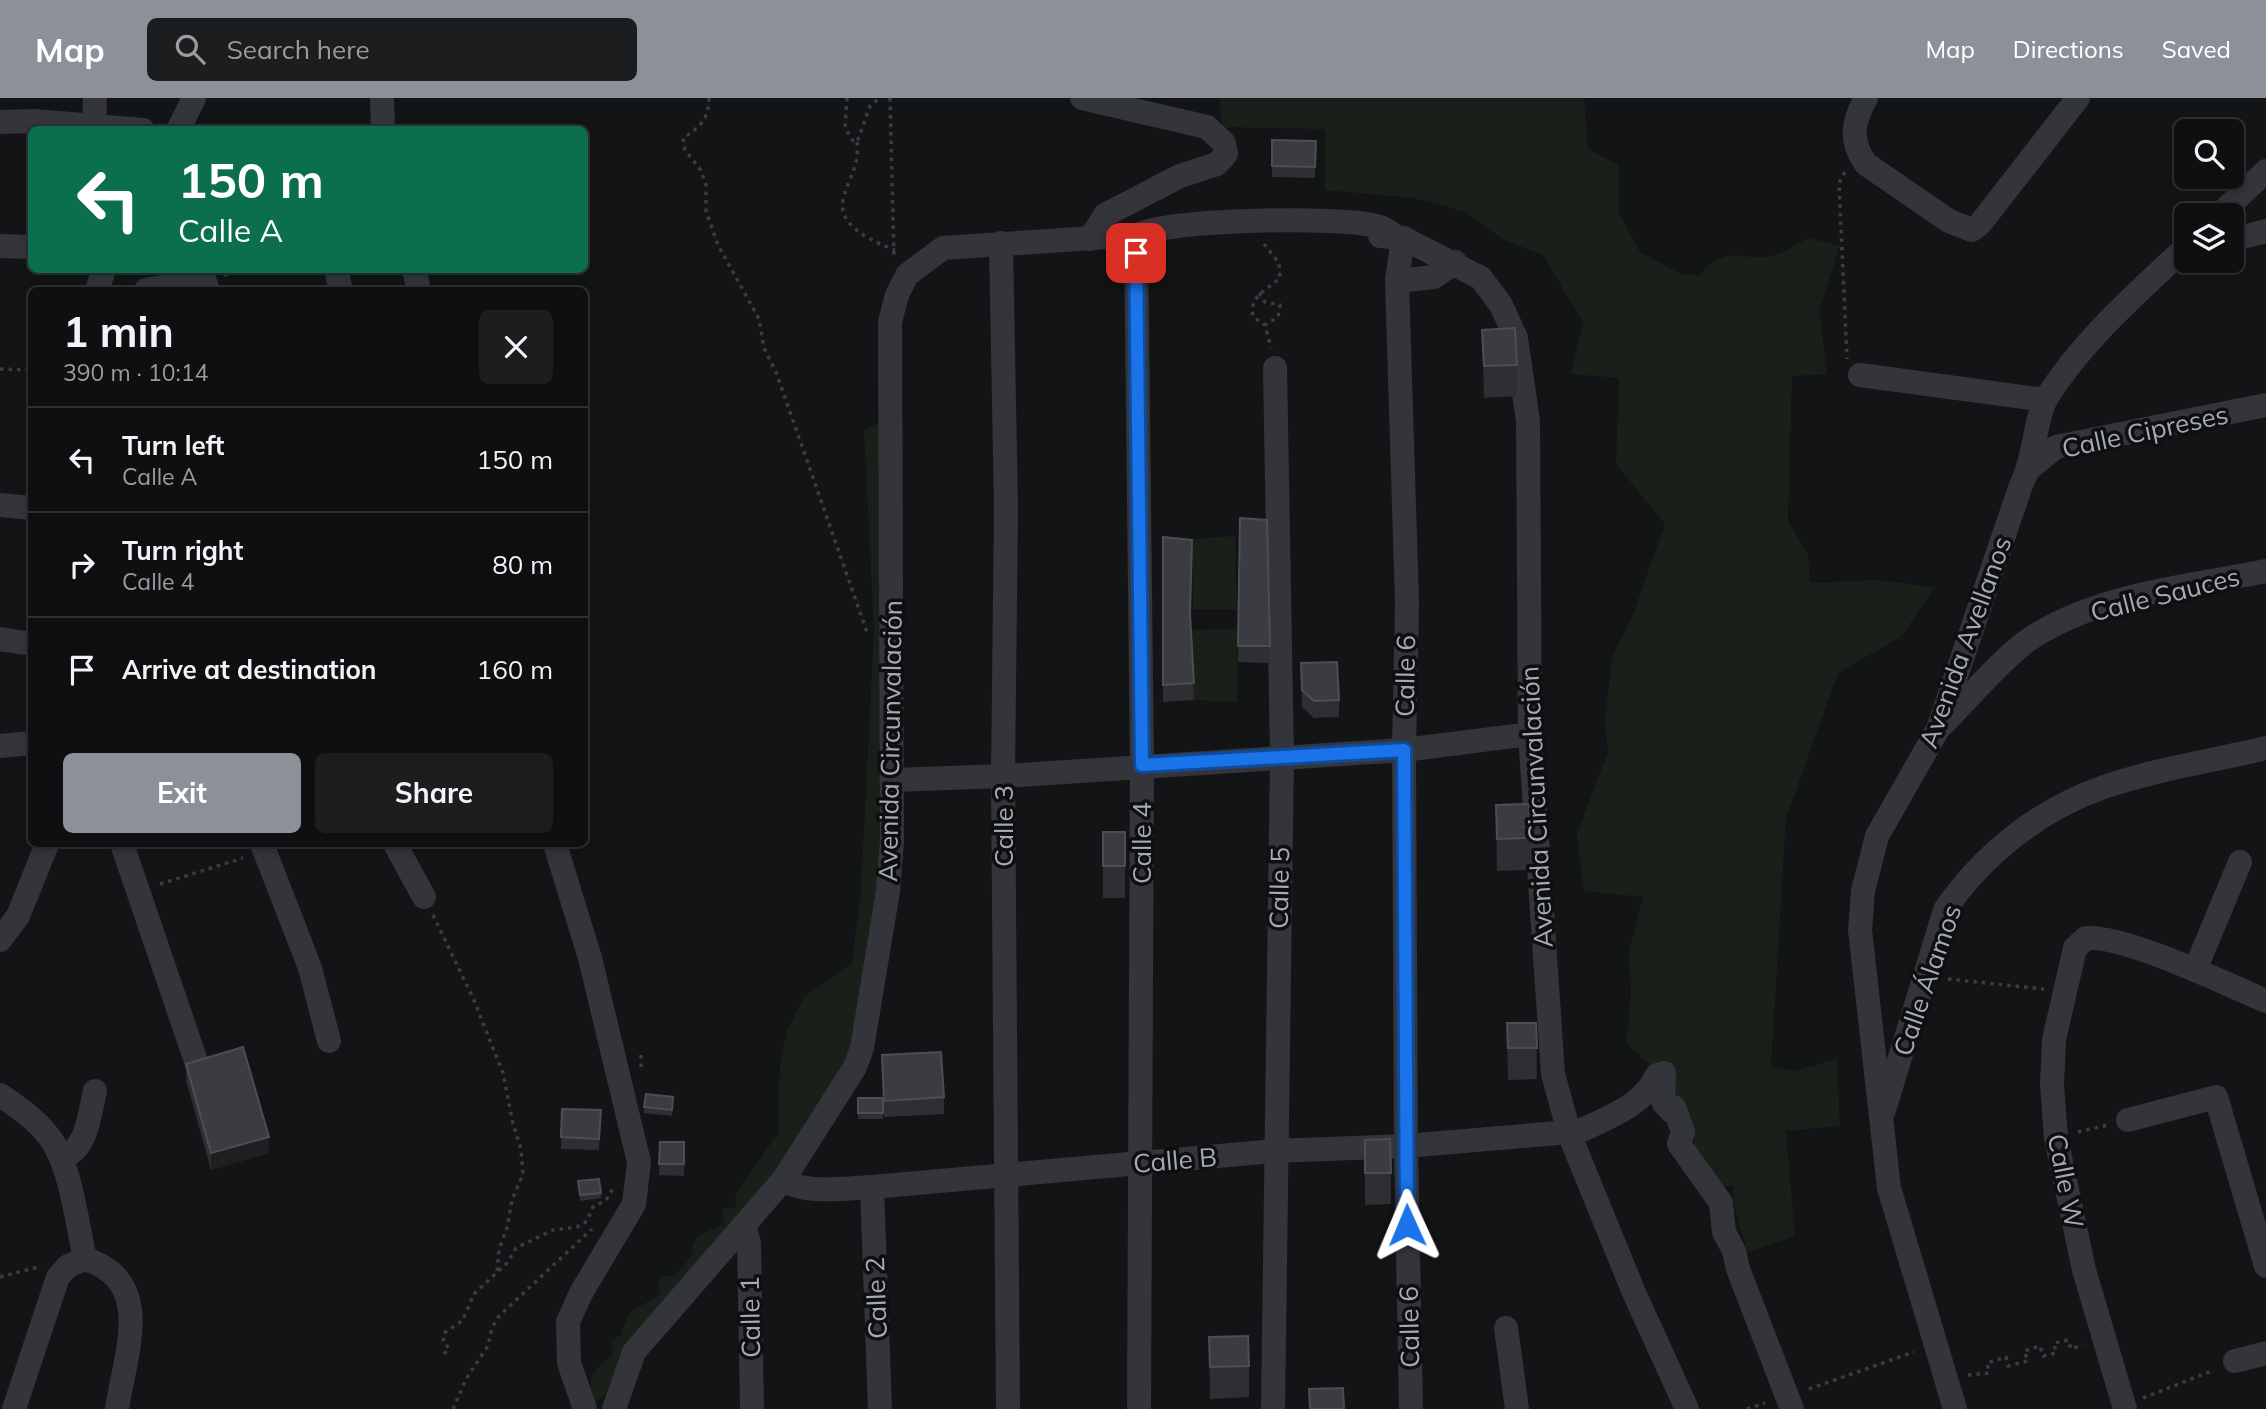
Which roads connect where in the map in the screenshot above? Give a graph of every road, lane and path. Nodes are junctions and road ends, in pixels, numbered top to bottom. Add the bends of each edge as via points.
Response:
1 (95, 98) edge
2 (194, 98) edge
3 (382, 98) edge
4 (709, 98) edge
5 (847, 98) edge
6 (879, 98) edge
7 (890, 98) edge
8 (1082, 98) edge
9 (1866, 98) edge
10 (2078, 98) edge
11 (0, 121) edge
12 (94, 125) junction
13 (104, 126) edge
14 (180, 126) edge
15 (383, 126) edge
16 (857, 142) junction
17 (1859, 155) junction
18 (2266, 171) edge
19 (2232, 203) edge
20 (2266, 232) edge
21 (1137, 235) junction
22 (1399, 237) junction
23 (2244, 237) edge
24 (1090, 239) junction
25 (1000, 243) junction
26 (1264, 244) dead end
27 (0, 246) edge
28 (28, 247) edge
29 (895, 250) junction
30 (2174, 259) edge
31 (894, 261) dead end
32 (1455, 262) junction
33 (1397, 281) junction
34 (206, 285) edge
35 (182, 287) edge
36 (1259, 293) junction
37 (1275, 368) dead end
38 (0, 369) edge
39 (28, 370) edge
40 (1860, 375) joint
41 (2045, 400) junction
42 (2266, 405) edge
43 (2030, 468) junction
44 (0, 505) edge
45 (28, 508) edge
46 (2266, 570) edge
47 (0, 639) edge
48 (870, 642) dead end
49 (28, 643) edge
50 (1938, 729) junction
51 (1530, 734) junction
52 (28, 743) edge
53 (0, 746) edge
54 (2266, 748) edge
55 (1404, 750) junction
56 (1282, 757) junction
57 (1142, 765) junction
58 (1003, 776) junction
59 (893, 779) junction
60 (46, 847) edge
61 (123, 847) edge
62 (263, 847) edge
63 (397, 847) edge
64 (556, 847) edge
65 (2240, 862) dead end
66 (138, 891) junction
67 (424, 897) joint
68 (0, 940) edge
69 (2195, 971) junction
70 (1924, 977) junction
71 (2064, 990) junction
72 (2266, 1001) edge
73 (329, 1041) dead end
74 (641, 1050) dead end
75 (197, 1064) edge
76 (640, 1077) dead end
77 (95, 1091) dead end
78 (0, 1095) edge
79 (2128, 1120) joint
80 (1881, 1121) junction
81 (1569, 1134) junction
82 (2056, 1138) junction
83 (1406, 1146) junction
84 (1275, 1151) junction
85 (61, 1158) junction
86 (1140, 1163) junction
87 (1007, 1176) junction
88 (639, 1178) junction
89 (784, 1179) junction
90 (872, 1187) junction
91 (621, 1226) junction
92 (744, 1226) junction
93 (2264, 1253) edge
94 (75, 1265) junction
95 (497, 1272) junction
96 (0, 1277) edge
97 (1506, 1328) dead end
98 (2102, 1339) junction
99 (1937, 1344) junction
100 (2266, 1353) edge
101 (444, 1354) dead end
102 (2235, 1361) joint
103 (1946, 1378) junction
104 (1789, 1403) edge
105 (2124, 1407) edge
106 (14, 1409) edge
107 (117, 1409) edge
108 (453, 1409) edge
109 (585, 1409) edge
110 (614, 1409) edge
111 (752, 1409) edge
112 (880, 1409) edge
113 (1007, 1409) edge
114 (1139, 1409) edge
115 (1273, 1409) edge
116 (1411, 1409) edge
117 (1517, 1409) edge
118 (1687, 1409) edge
119 (1747, 1409) edge
120 (1955, 1409) edge

1 - 12 street
2 - 14 street
3 - 15 street
4 - 48 path via 706,118 683,138 685,150 706,185 706,211 718,245 759,318 764,348
5 - 16 path via 845,127
6 - 16 path via 870,106
7 - 29 path
8 - 24 street via 1207,127 1224,143 1226,154 1217,164 1180,176 1105,215
9 - 17 street via 1853,130
10 - 17 street via 1972,230 1949,221 1874,172
11 - 12 street
12 - 13 street
16 - 29 path via 859,157 843,201 844,215 855,230
17 - 40 path via 1839,183 1848,373
18 - 19 street
20 - 23 street
21 - 22 street, Avenida Circunvalación via 1157,240 1306,230
21 - 24 street, Avenida Circunvalación
21 - 57 street, Calle 4
22 - 32 street, Avenida Circunvalación
22 - 33 street, Calle 6
24 - 25 street, Avenida Circunvalación
25 - 58 street, Calle 3 via 1006,509
25 - 59 street, Avenida Circunvalación via 943,248 926,258 907,275 890,321
26 - 36 path via 1279,263 1280,278
27 - 28 street
29 - 31 path
30 - 41 street, Avenida Avellanos via 2115,312
32 - 33 street via 1434,277
32 - 51 street, Avenida Circunvalación via 1481,278 1501,305 1516,338 1524,377
33 - 55 street, Calle 6 via 1407,603
34 - 35 street
36 - 36 path via 1265,302 1280,305 1278,317 1265,325 1252,312
37 - 56 street, Calle 5
38 - 39 path
40 - 41 street
41 - 43 street, Avenida Avellanos
42 - 43 street, Calle Cipreses via 2056,447
43 - 50 street, Avenida Avellanos
44 - 45 street
46 - 50 street, Calle Sauces via 2102,605 2064,621 2026,642
47 - 49 street
50 - 80 street, Avenida Avellanos via 1877,835 1863,891 1861,953
51 - 55 street
51 - 81 street, Avenida Circunvalación via 1548,1034
52 - 53 street
54 - 70 street, Calle Álamos via 2103,787 2043,817 2000,847 1963,883 1945,910
55 - 56 street
55 - 83 street, Calle 6
56 - 57 street
56 - 84 street, Calle 5
57 - 58 street
57 - 86 street, Calle 4
58 - 59 street
58 - 87 street, Calle 3
59 - 89 street, Avenida Circunvalación via 888,891 862,1048 855,1067
60 - 68 street via 18,916
61 - 66 street
62 - 66 path
62 - 73 street via 306,956
63 - 67 street
64 - 88 street via 621,1080
65 - 69 street
66 - 75 street
67 - 95 path via 498,1061 521,1149 523,1174 499,1249
69 - 71 street, Calle W via 2096,937 2086,938 2075,948
69 - 72 street
70 - 71 path
70 - 80 street, Calle Álamos
71 - 82 street, Calle W via 2054,1040
74 - 76 path
77 - 85 street via 82,1141
78 - 85 street via 41,1127
79 - 82 path
79 - 93 street via 2216,1097
80 - 99 street, Avenida Avellanos via 1889,1188
81 - 83 street, Calle B
81 - 104 street via 1636,1102 1651,1089 1657,1075 1664,1073 1663,1102 1671,1111 1674,1107 1683,1132 1679,1144 1721,1203 1724,1233
81 - 118 street, Avenida Circunvalación
82 - 98 street, Calle W
83 - 84 street, Calle B
83 - 116 street, Calle 6
84 - 86 street, Calle B
84 - 115 street, Calle 5
85 - 94 street
86 - 87 street, Calle B
86 - 114 street, Calle 4
87 - 90 street, Calle B
87 - 113 street, Calle 3
88 - 91 street via 634,1204
88 - 95 path via 610,1189 606,1200 593,1207 587,1221 577,1227 553,1230 516,1248
89 - 90 street, Calle B via 821,1189
89 - 92 street, Avenida Circunvalación
90 - 112 street, Calle 2
91 - 108 path via 610,1221 587,1232 499,1316
91 - 109 street via 568,1322 569,1363
92 - 110 street, Avenida Circunvalación via 634,1352
92 - 111 street, Calle 1 via 749,1244
94 - 96 path via 46,1265
94 - 106 street via 49,1301
94 - 107 street via 114,1276 130,1301 131,1335
95 - 101 path via 474,1294 462,1321 444,1333 443,1342 449,1348
97 - 117 street
98 - 103 path via 2071,1349 2068,1340 2054,1343 2056,1353 2043,1356 2040,1346 2024,1351 2028,1361 2008,1366 2006,1357 1987,1363 1989,1373
98 - 105 street, Calle W
99 - 103 street, Avenida Avellanos
99 - 104 path
100 - 102 street
102 - 105 path
103 - 120 street, Avenida Avellanos
104 - 119 path

